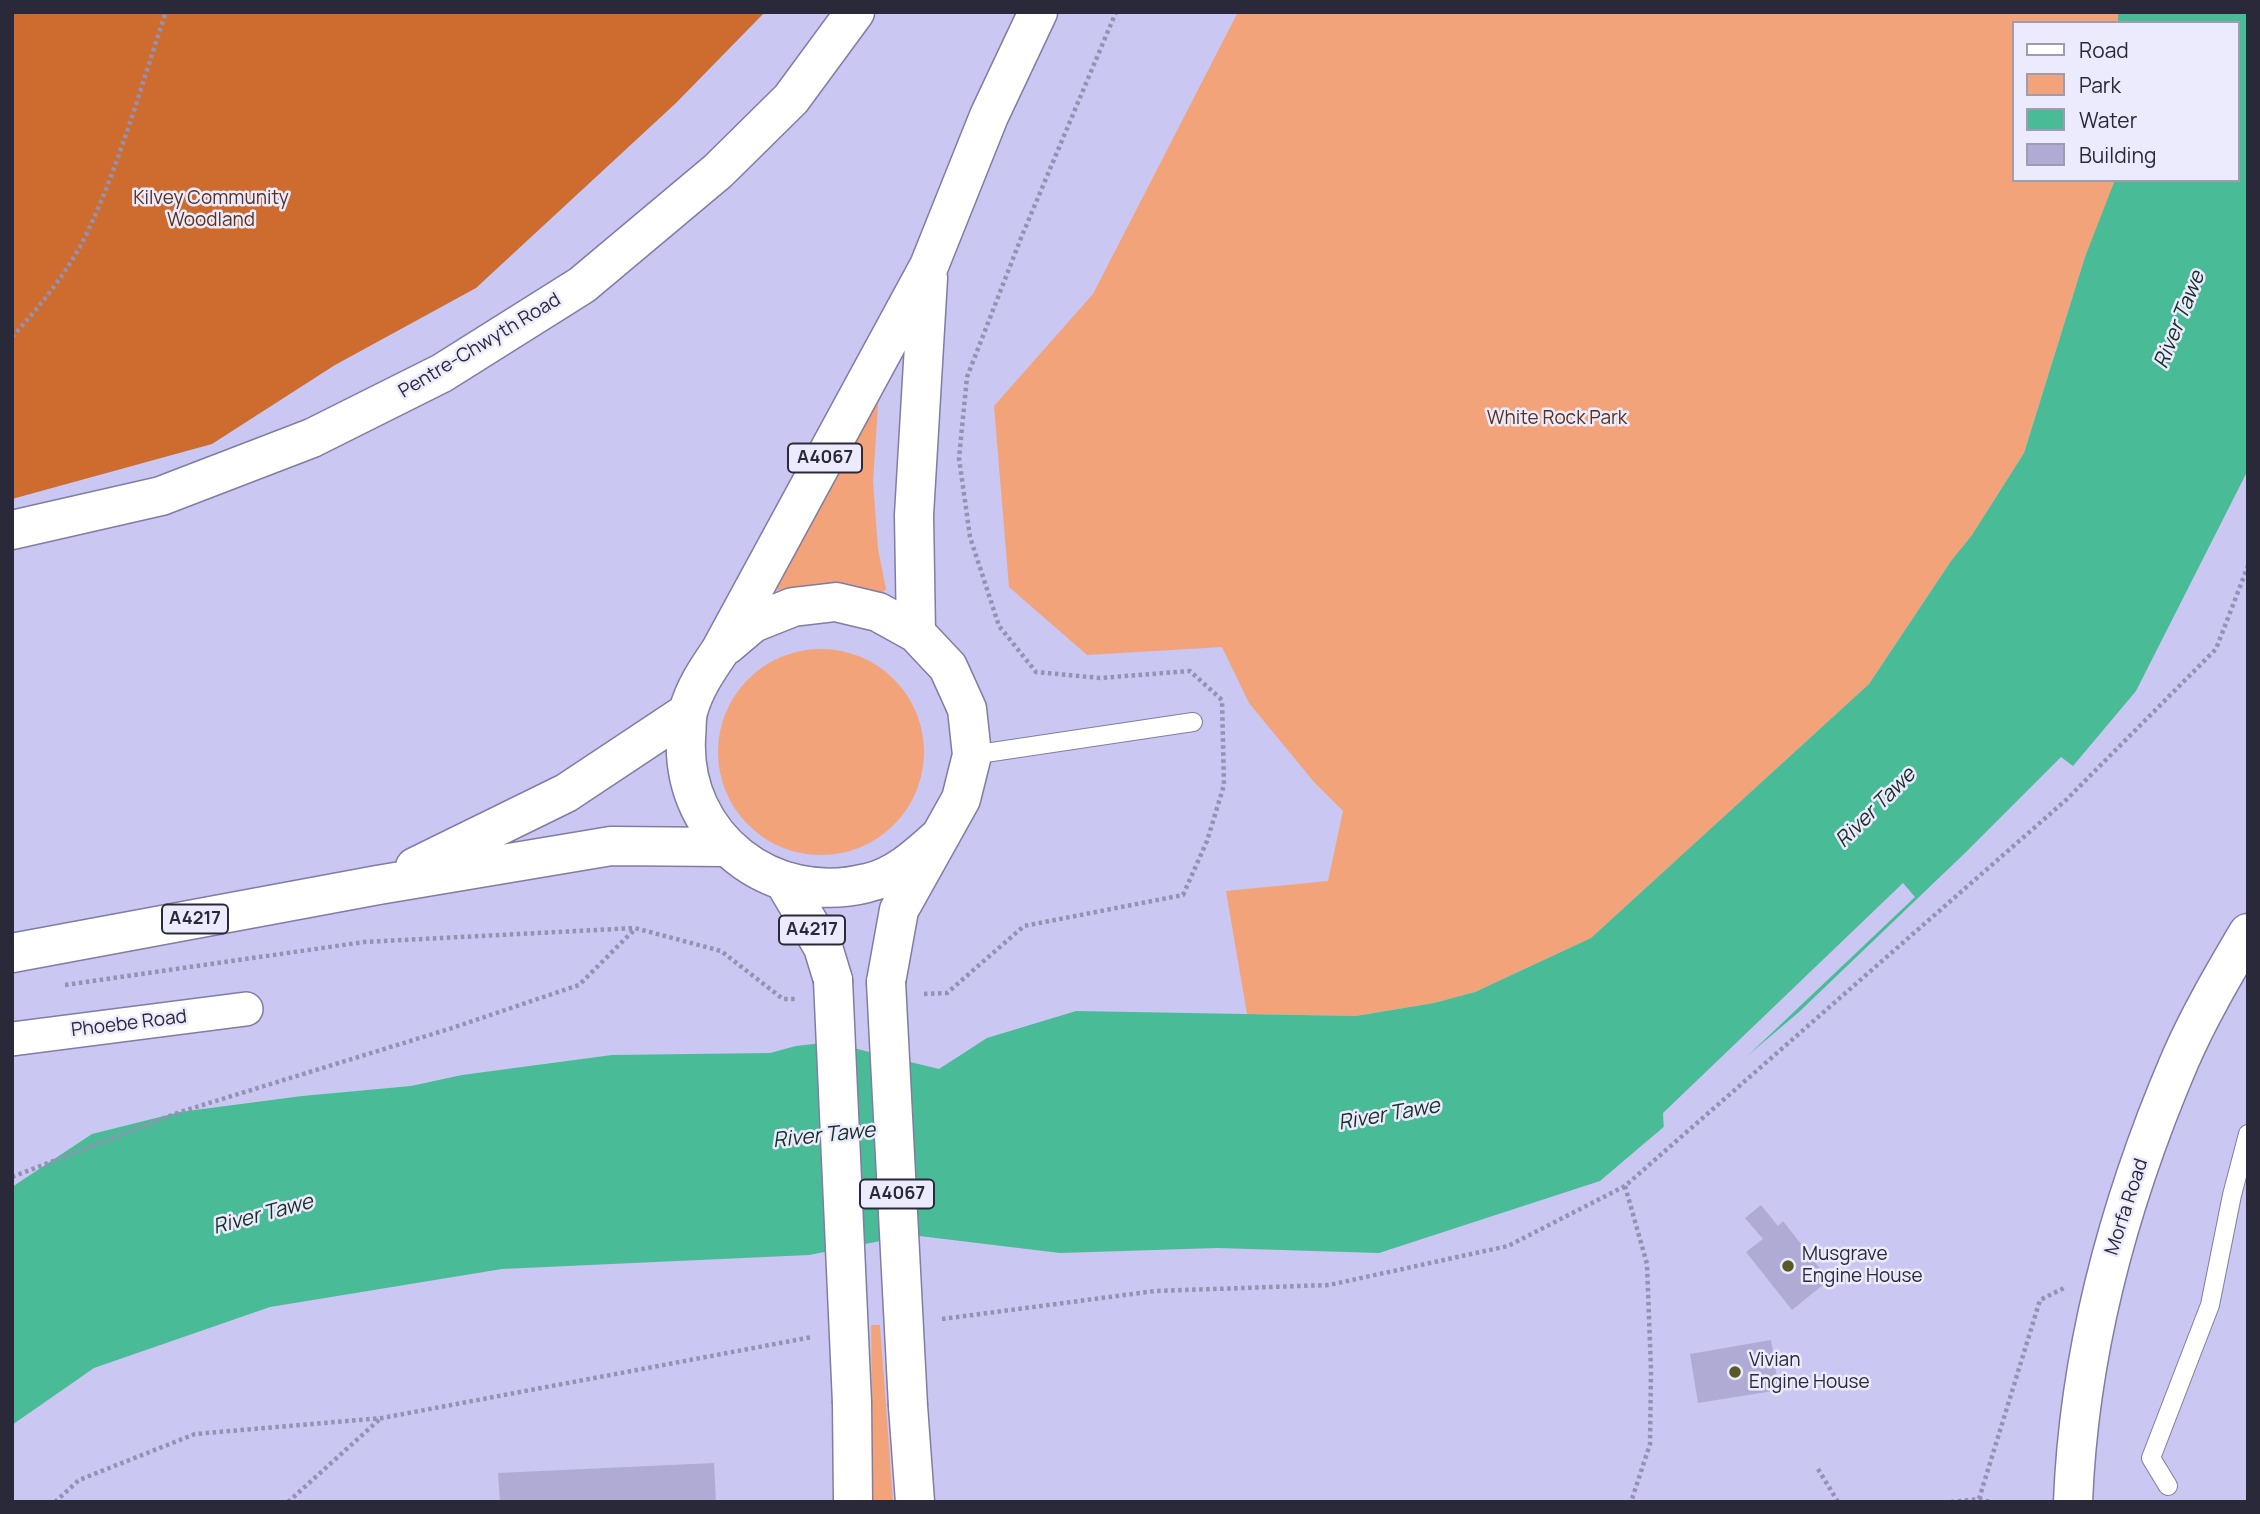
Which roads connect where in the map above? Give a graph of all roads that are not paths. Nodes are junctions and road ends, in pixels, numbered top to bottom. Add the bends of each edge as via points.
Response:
1 (855, 12) edge
2 (1038, 12) edge
3 (929, 266) junction
4 (12, 530) edge
5 (916, 633) junction
6 (720, 651) junction
7 (688, 712) junction
8 (1193, 722) dead end
9 (972, 755) junction
10 (938, 838) junction
11 (726, 847) junction
12 (785, 883) junction
13 (378, 885) junction
14 (2248, 933) edge
15 (12, 953) edge
16 (833, 980) joint
17 (246, 1009) dead end
18 (12, 1039) edge
19 (2248, 1134) edge
20 (2168, 1486) dead end
21 (853, 1502) edge
22 (915, 1502) edge
23 (2073, 1502) edge

1 - 4 main road, Pentre-Chwyth Road via 791,99 718,171 582,285 442,373 312,438 161,496
2 - 3 main road, A4067 via 989,116
3 - 5 main road, A4067 via 914,515
3 - 6 main road, A4067
5 - 6 main road, A4067 via 878,612 836,603 793,607 753,623
5 - 9 main road, A4067 via 948,667 967,709
6 - 7 main road, A4067 via 700,680
7 - 11 main road, A4067 via 685,760 698,807
7 - 13 main road, A4217 via 566,793
8 - 9 lane
9 - 10 main road, A4067 via 961,799
10 - 12 main road, A4067 via 907,866 869,883 827,889
10 - 22 main road, A4067, bridge via 899,910 886,982
11 - 12 main road, A4067 via 754,869
11 - 13 main road, A4217 via 611,846
12 - 16 main road, A4217 via 823,947
13 - 15 main road, A4217
14 - 23 main road, Morfa Road via 2181,1058 2128,1196 2081,1402
16 - 21 main road, A4067, bridge
17 - 18 street, Phoebe Road
19 - 20 lane via 2210,1305 2151,1458

